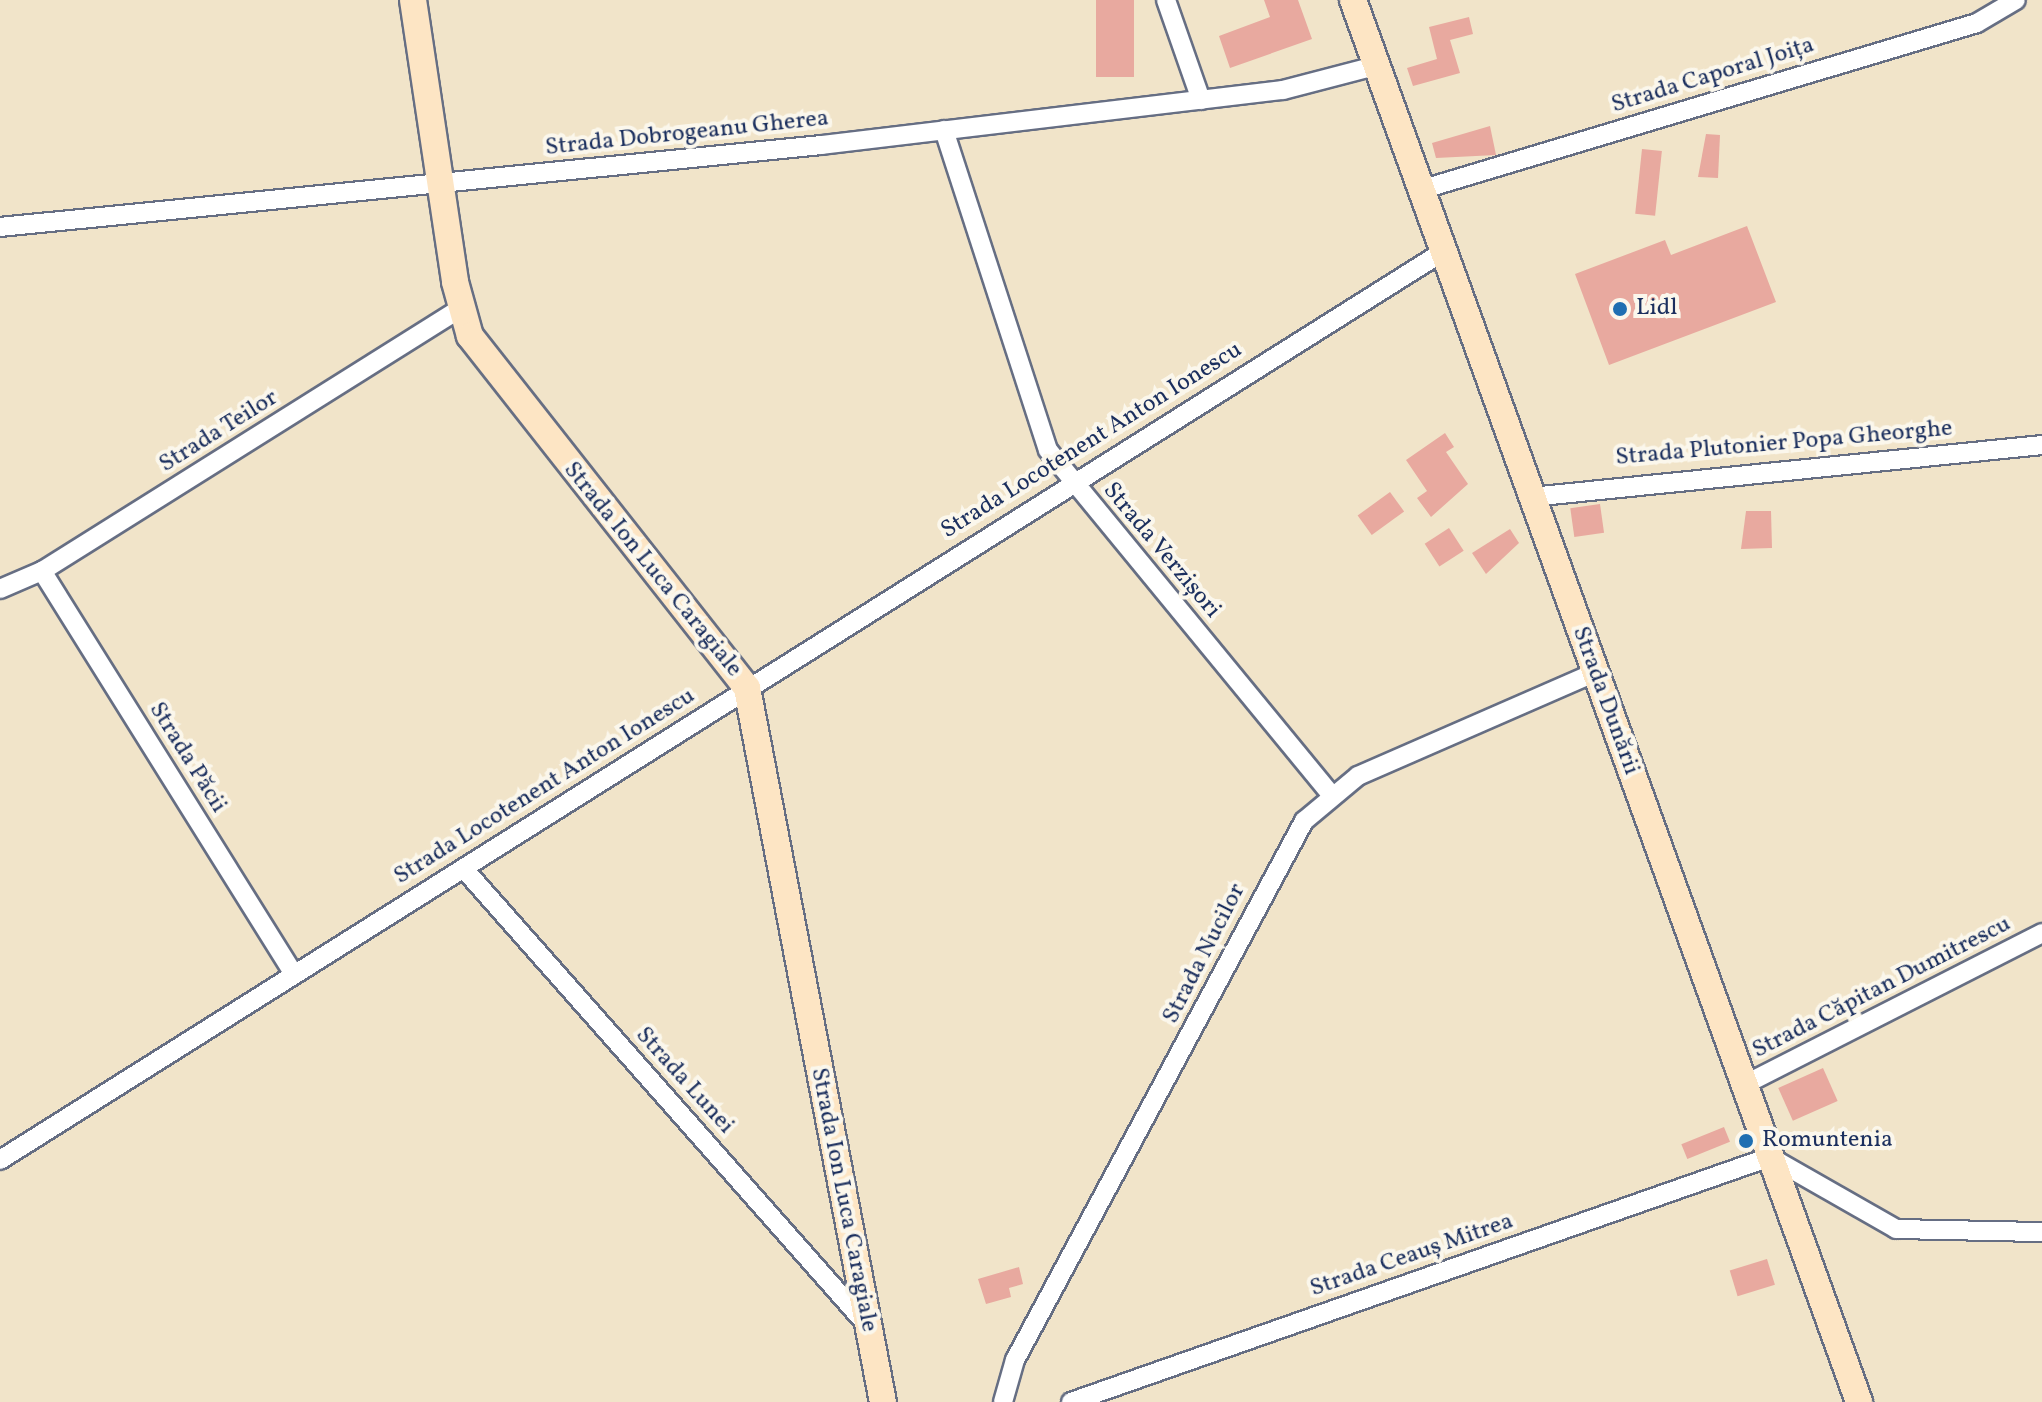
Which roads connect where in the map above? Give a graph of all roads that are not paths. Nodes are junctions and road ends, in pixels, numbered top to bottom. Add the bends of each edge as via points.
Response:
1 (413, 0) edge
2 (1166, 0) edge
3 (1353, 0) edge
4 (2016, 0) edge
5 (1375, 66) junction
6 (1201, 100) junction
7 (944, 130) junction
8 (440, 185) junction
9 (1420, 190) junction
10 (0, 227) edge
11 (1441, 253) junction
12 (460, 309) junction
13 (2042, 445) edge
14 (1070, 482) junction
15 (1531, 497) junction
16 (42, 571) junction
17 (0, 589) edge
18 (1594, 673) junction
19 (747, 688) junction
20 (1330, 793) junction
21 (464, 869) junction
22 (2042, 933) edge
23 (292, 971) junction
24 (1744, 1085) junction
25 (1770, 1157) junction
26 (0, 1160) edge
27 (2042, 1232) edge
28 (867, 1325) junction
29 (883, 1402) edge
30 (1003, 1402) edge
31 (1071, 1402) edge
32 (1859, 1402) edge

1 - 8 street, Strada Ion Luca Caragiale
2 - 6 street
3 - 5 street, Strada Dunării
4 - 9 street, Strada Caporal Joița via 1977,23
5 - 6 street, Strada Dobrogeanu Gherea via 1322,84
5 - 9 street, Strada Dunării
6 - 7 street, Strada Dobrogeanu Gherea
7 - 8 street, Strada Dobrogeanu Gherea
7 - 14 street, Strada Verzișori via 1030,405
8 - 10 street, Strada Dobrogeanu Gherea
8 - 12 street, Strada Ion Luca Caragiale
9 - 11 street, Strada Dunării
11 - 14 street, Strada Locotenent Anton Ionescu
11 - 15 street, Strada Dunării
12 - 16 street, Strada Teilor
12 - 19 street, Strada Ion Luca Caragiale via 483,357
13 - 15 street, Strada Plutonier Popa Gheorghe
14 - 19 street, Strada Locotenent Anton Ionescu
14 - 20 street, Strada Verzișori
15 - 18 street, Strada Dunării
16 - 17 street, Strada Teilor
16 - 23 street, Strada Păcii
18 - 20 street, Strada Nucilor
18 - 24 street, Strada Dunării
19 - 21 street, Strada Locotenent Anton Ionescu
19 - 28 street, Strada Ion Luca Caragiale
20 - 30 street, Strada Nucilor via 1281,857 1015,1360
21 - 23 street, Strada Locotenent Anton Ionescu
21 - 28 street, Strada Lunei
22 - 24 street, Strada Căpitan Dumitrescu
23 - 26 street, Strada Locotenent Anton Ionescu
24 - 25 street, Strada Dunării
25 - 27 street via 1896,1229
25 - 31 street, Strada Ceauș Mitrea
25 - 32 street, Strada Dunării
28 - 29 street, Strada Ion Luca Caragiale

